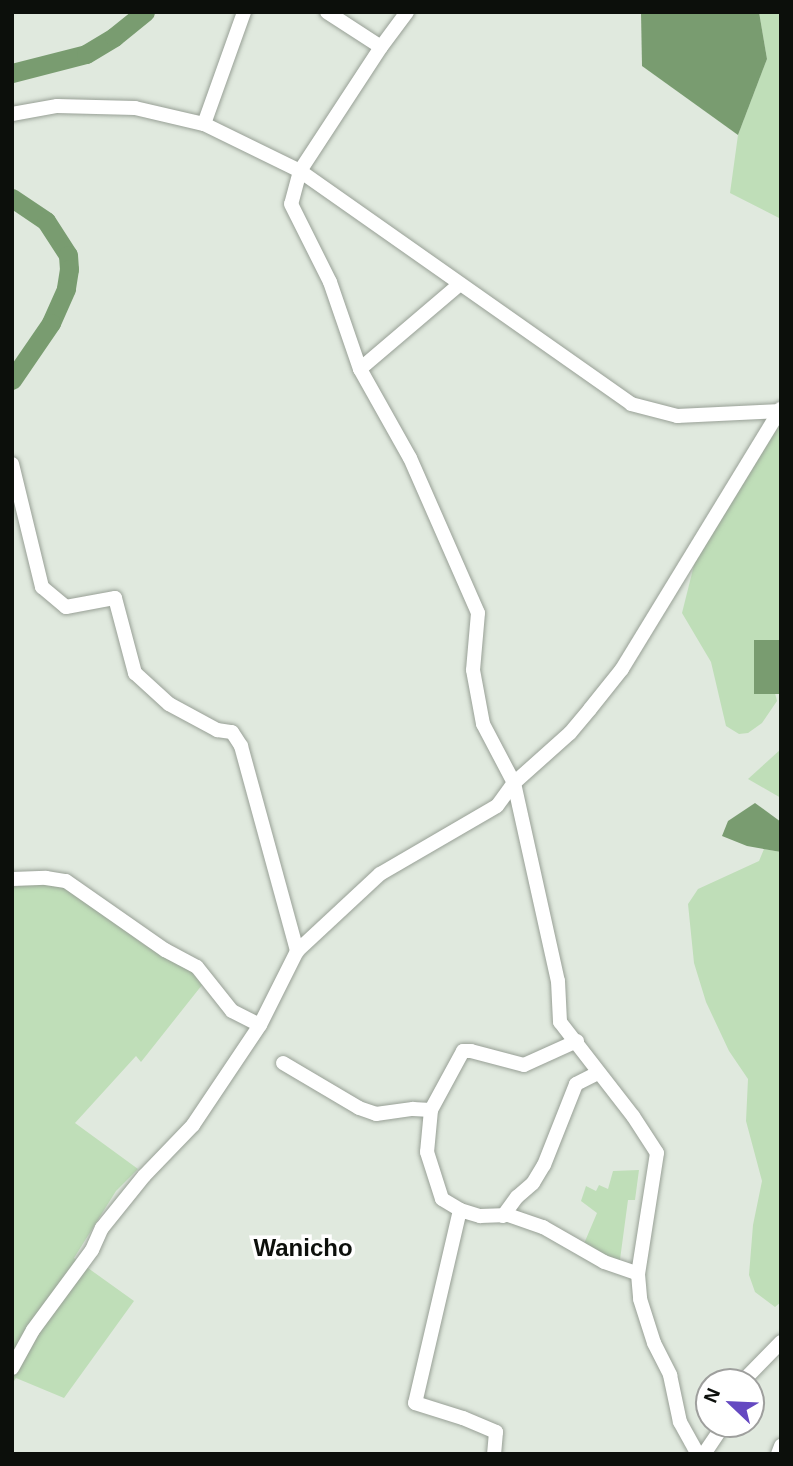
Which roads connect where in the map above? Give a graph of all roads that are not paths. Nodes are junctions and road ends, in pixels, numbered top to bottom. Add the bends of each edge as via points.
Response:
1 (244, 12) edge
2 (327, 12) edge
3 (407, 12) edge
4 (381, 47) junction
5 (12, 114) edge
6 (204, 124) junction
7 (300, 171) junction
8 (460, 284) junction
9 (360, 369) junction
10 (780, 410) edge
11 (12, 464) edge
12 (514, 783) junction
13 (12, 878) edge
14 (297, 951) junction
15 (260, 1025) junction
16 (577, 1041) junction
17 (283, 1063) dead end
18 (598, 1073) junction
19 (431, 1110) junction
20 (460, 1210) junction
21 (503, 1216) junction
22 (638, 1274) junction
23 (781, 1342) edge
24 (12, 1368) edge
25 (756, 1368) edge
26 (715, 1438) edge
27 (781, 1446) edge
28 (494, 1454) edge
29 (698, 1454) edge
30 (704, 1454) edge
31 (778, 1454) edge

1 - 6 street
2 - 4 street
3 - 4 street
4 - 7 street
5 - 6 street via 57,106 135,108
6 - 7 street
7 - 8 street
7 - 9 street via 291,205 330,282
8 - 9 street
8 - 10 street via 632,404 677,416
9 - 12 street via 410,458 478,613 473,670 483,724
10 - 12 street via 622,669 570,733
11 - 14 street via 42,587 66,607 115,598 135,673 169,704 217,730 232,732 241,746
12 - 14 street via 497,806 380,874
12 - 16 street via 558,981 560,1022
13 - 15 street via 66,881 197,967 232,1011
14 - 15 street
15 - 24 street via 193,1125 102,1228
16 - 18 street
16 - 19 street via 524,1065 463,1051
17 - 19 street via 376,1114
18 - 21 street via 576,1084 544,1165
18 - 22 street via 657,1153
19 - 20 street via 427,1131 430,1164 442,1199
20 - 21 street
20 - 28 street via 415,1403 489,1428 497,1436
21 - 22 street via 543,1227 604,1262
22 - 29 street via 643,1310 670,1375 680,1422
23 - 25 street
26 - 30 street
27 - 31 street

